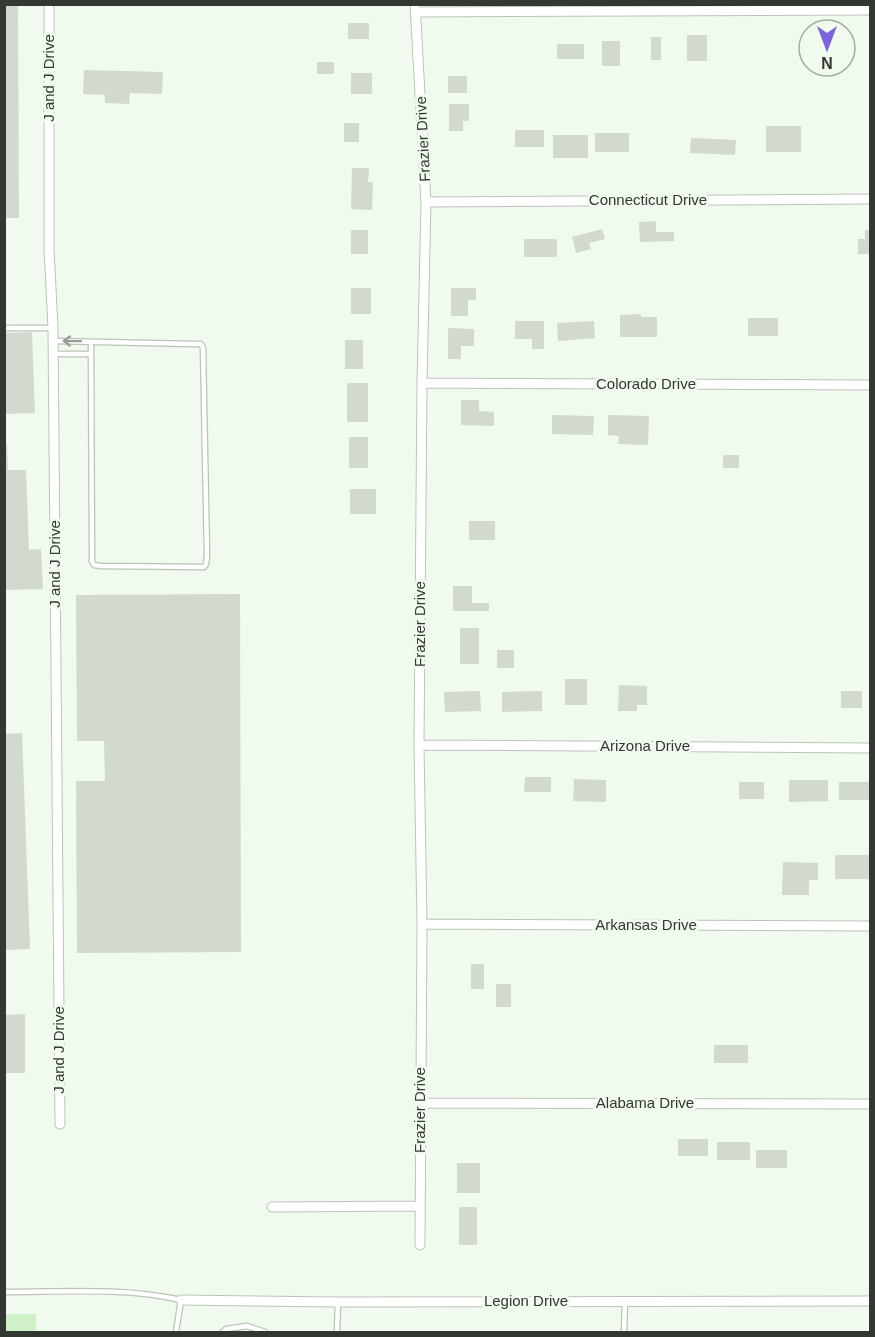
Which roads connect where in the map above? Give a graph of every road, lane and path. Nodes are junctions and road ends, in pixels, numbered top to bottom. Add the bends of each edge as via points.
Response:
1 (49, 4) edge
2 (416, 8) edge
3 (590, 8) edge
4 (870, 10) edge
5 (870, 199) edge
6 (426, 202) junction
7 (4, 328) edge
8 (53, 328) junction
9 (53, 341) junction
10 (91, 342) junction
11 (53, 354) junction
12 (91, 354) junction
13 (422, 383) junction
14 (870, 386) edge
15 (419, 745) junction
16 (870, 748) edge
17 (422, 924) junction
18 (870, 926) edge
19 (419, 1103) junction
20 (870, 1104) edge
21 (60, 1124) dead end
22 (420, 1206) junction
23 (272, 1207) dead end
24 (420, 1245) dead end
25 (4, 1292) edge
26 (181, 1300) junction
27 (625, 1301) junction
28 (870, 1301) edge
29 (338, 1302) junction
30 (176, 1332) edge
31 (223, 1332) edge
32 (265, 1332) edge
33 (337, 1332) edge
34 (624, 1332) edge

1 - 8 street, J and J Drive via 49,248
2 - 3 street
2 - 6 street, Frazier Drive
3 - 4 street
5 - 6 street, Connecticut Drive
6 - 13 street, Frazier Drive
7 - 8 lane
8 - 9 street, J and J Drive
10 -> 9 lane
9 - 11 street, J and J Drive
10 - 12 lane
10 - 12 lane via 195,344 203,348 207,556 204,567 94,565
11 - 12 lane
11 - 21 street, J and J Drive
13 - 14 street, Colorado Drive
13 - 15 street, Frazier Drive
15 - 16 street, Arizona Drive
15 - 17 street, Frazier Drive
17 - 18 street, Arkansas Drive
17 - 19 street, Frazier Drive
19 - 20 street, Alabama Drive
19 - 22 street, Frazier Drive
22 - 23 street
22 - 24 street, Frazier Drive
25 - 26 lane via 160,1295
26 - 29 street, Legion Drive
26 - 30 lane
27 - 28 street, Legion Drive
27 - 29 street, Legion Drive
27 - 34 lane
29 - 33 lane
31 - 32 lane via 247,1326

